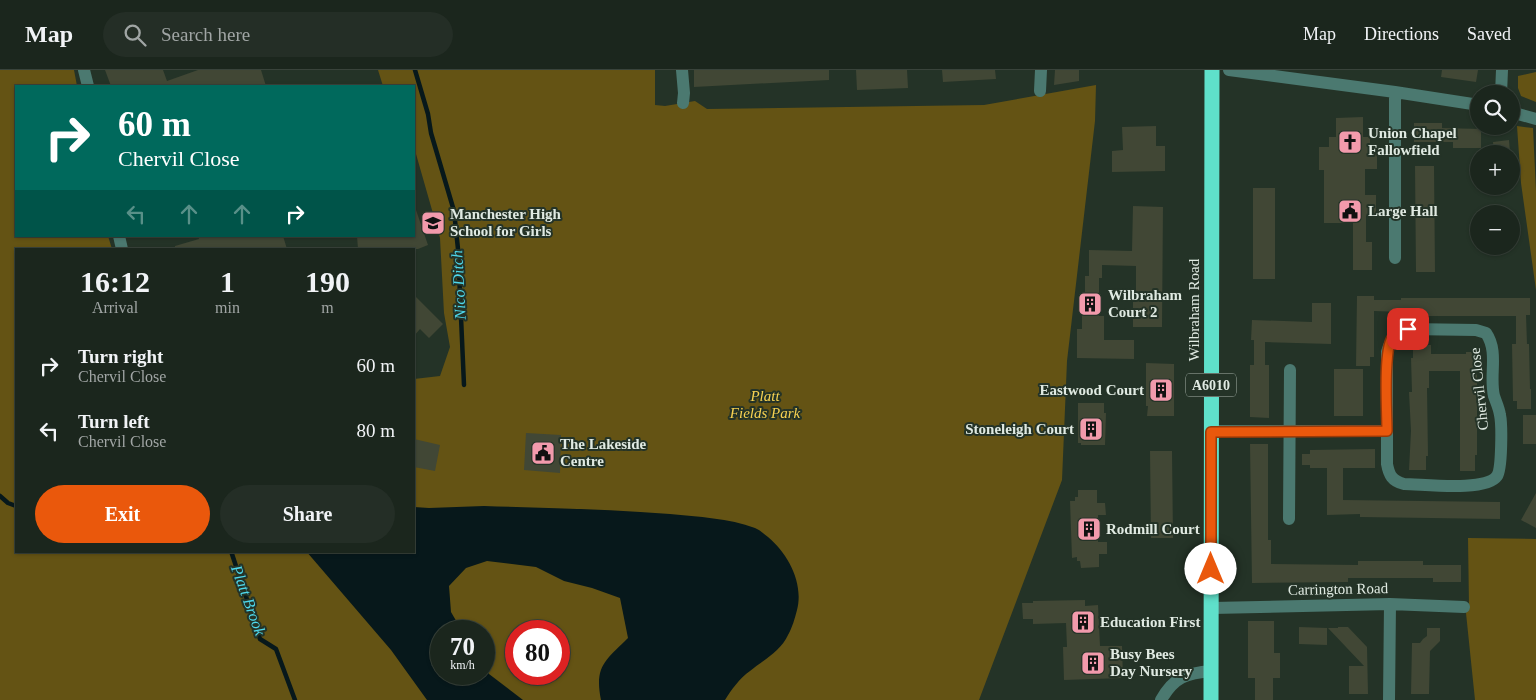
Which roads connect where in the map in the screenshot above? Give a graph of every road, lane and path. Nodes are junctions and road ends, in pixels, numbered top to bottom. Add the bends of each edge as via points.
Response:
1 (84, 70) edge
2 (682, 70) edge
3 (1041, 70) edge
4 (1212, 70) edge
5 (1229, 70) edge
6 (1502, 70) edge
7 (88, 85) edge
8 (1502, 85) edge
9 (1040, 92) dead end
10 (1395, 92) junction
11 (683, 103) dead end
12 (1470, 104) edge
13 (1520, 115) edge
14 (1536, 120) edge
15 (1395, 258) dead end
16 (1290, 370) dead end
17 (1387, 431) junction
18 (1211, 432) junction
19 (1290, 432) junction
20 (1290, 519) dead end
21 (1390, 604) junction
22 (1464, 607) dead end
23 (1212, 608) junction
24 (1212, 671) junction
25 (1161, 700) edge
26 (1212, 700) edge
27 (1389, 700) edge

1 - 7 street
2 - 11 street
3 - 9 street
4 - 18 highway, Wilbraham Road / A6010
5 - 10 street
6 - 8 street
10 - 12 street
10 - 15 street
13 - 14 street
16 - 19 street
17 - 17 street, Chervil Close via 1387,352 1391,339 1398,332 1408,329 1486,333 1493,355 1494,397 1501,415 1497,477 1472,486 1396,482 1389,475 1387,464
17 - 19 street
18 - 19 street
18 - 23 highway, Wilbraham Road / A6010
19 - 20 street
21 - 22 street, Carrington Road
21 - 23 street, Carrington Road
21 - 27 street
23 - 24 highway, Wilbraham Road / A6010
24 - 25 street via 1191,673 1177,679
24 - 26 highway, Wilbraham Road / A6010

